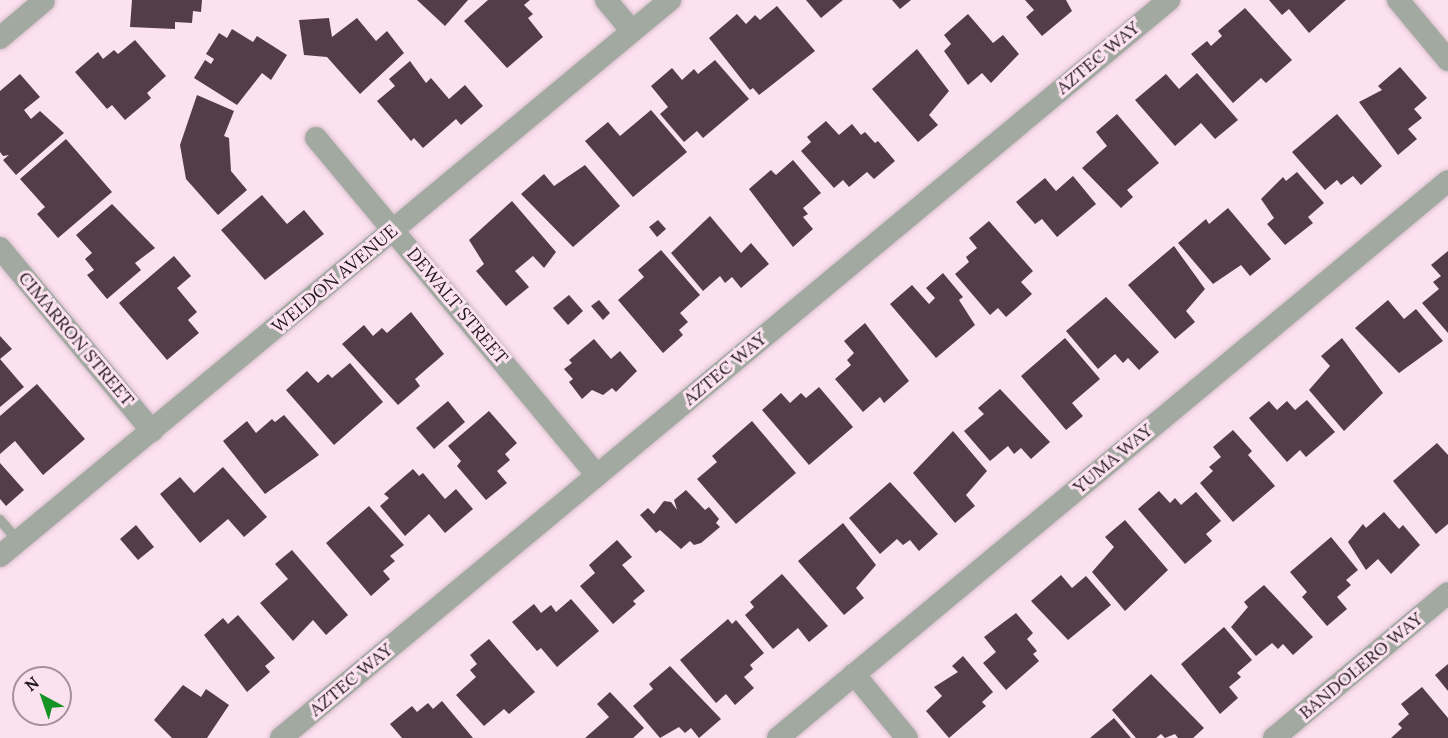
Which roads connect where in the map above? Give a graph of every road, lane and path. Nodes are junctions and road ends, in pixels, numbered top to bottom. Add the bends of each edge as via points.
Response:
1 (606, 0) edge
2 (670, 0) edge
3 (1398, 0) edge
4 (44, 1) edge
5 (1158, 3) edge
6 (632, 31) junction
7 (0, 38) edge
8 (1448, 60) edge
9 (316, 138) dead end
10 (1448, 180) edge
11 (393, 230) junction
12 (0, 248) edge
13 (152, 431) junction
14 (597, 475) junction
15 (0, 519) edge
16 (18, 541) junction
17 (0, 556) edge
18 (1448, 593) edge
19 (854, 674) junction
20 (281, 738) edge
21 (778, 738) edge
22 (907, 738) edge
23 (1274, 738) edge

1 - 6 street
2 - 6 street, WELDON AVENUE
3 - 8 street
4 - 7 street
5 - 14 street, AZTEC WAY
6 - 11 street, WELDON AVENUE
9 - 11 street, DEWALT STREET
10 - 19 street, YUMA WAY
11 - 13 street, WELDON AVENUE
11 - 14 street, DEWALT STREET
12 - 13 street, CIMARRON STREET
13 - 16 street, WELDON AVENUE
14 - 20 street, AZTEC WAY
15 - 16 lane
16 - 17 street, WELDON AVENUE
18 - 23 street, BANDOLERO WAY
19 - 21 street, YUMA WAY
19 - 22 street

